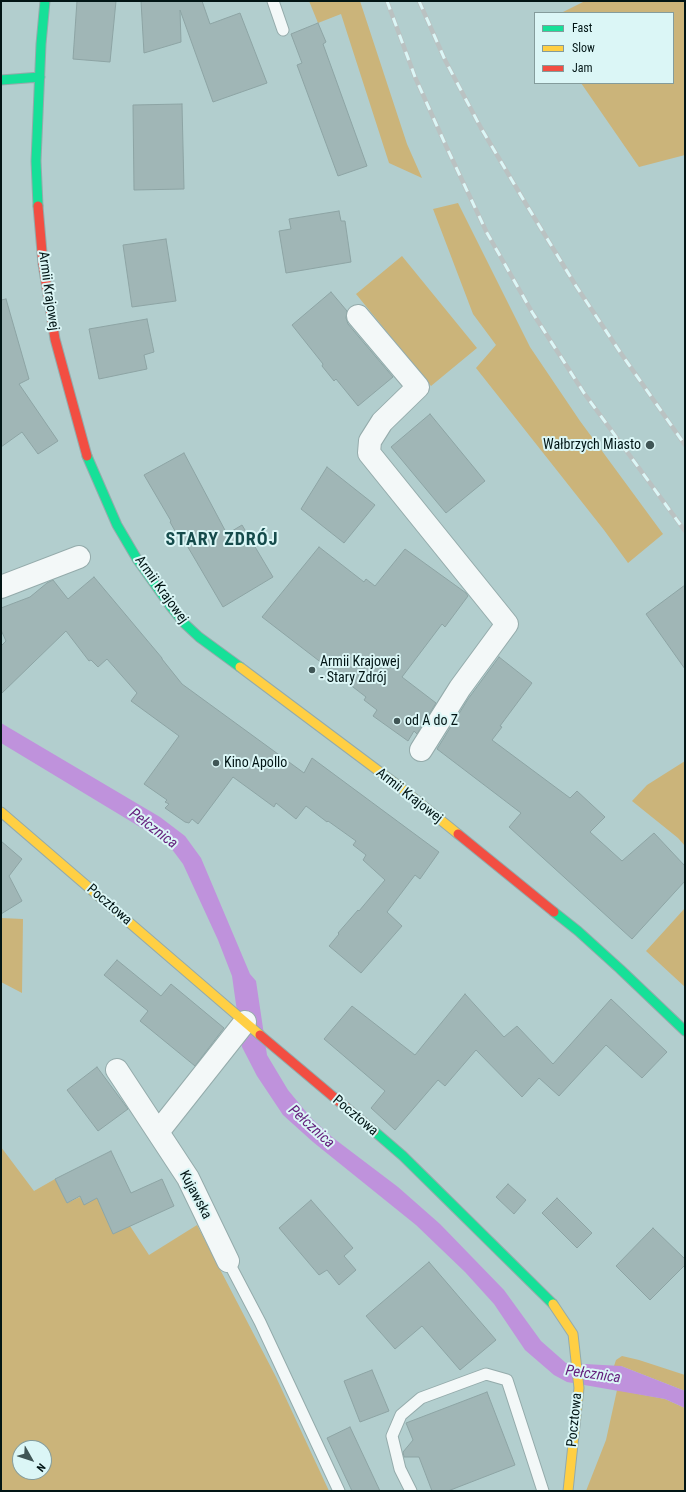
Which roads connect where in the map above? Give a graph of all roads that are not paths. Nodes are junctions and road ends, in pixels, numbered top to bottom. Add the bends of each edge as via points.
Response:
1 (45, 1) edge
2 (272, 1) edge
3 (283, 30) dead end
4 (40, 77) junction
5 (1, 80) edge
6 (358, 316) dead end
7 (79, 557) dead end
8 (1, 587) edge
9 (421, 750) dead end
10 (1, 812) edge
11 (237, 1016) junction
12 (685, 1031) edge
13 (117, 1070) dead end
14 (158, 1132) junction
15 (228, 1261) joint
16 (339, 1491) edge
17 (411, 1491) edge
18 (543, 1491) edge
19 (568, 1491) edge

1 - 4 main road, Armii Krajowej
2 - 3 lane
4 - 5 main road
4 - 12 main road, Armii Krajowej via 36,161 38,211 43,264 55,339 86,454 117,525 137,559 184,623 199,637 400,787 578,931
6 - 9 street via 418,387 382,422 370,441 369,453 507,624 460,688
7 - 8 street
10 - 11 main road, Pocztowa
11 - 14 street via 230,1041
11 - 19 main road, Pocztowa via 403,1156 553,1304 573,1334 579,1388
13 - 14 street, Kujawska
14 - 15 street, Kujawska via 188,1178
15 - 16 lane via 260,1322
17 - 18 lane via 400,1469 392,1436 401,1415 420,1398 486,1374 508,1380

